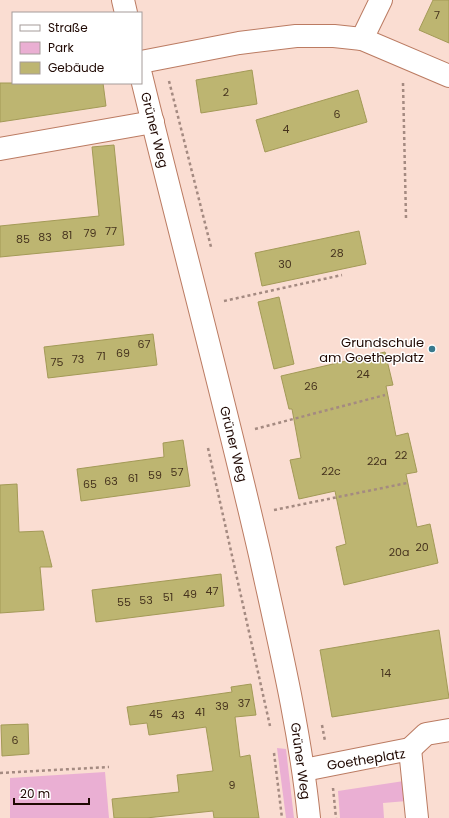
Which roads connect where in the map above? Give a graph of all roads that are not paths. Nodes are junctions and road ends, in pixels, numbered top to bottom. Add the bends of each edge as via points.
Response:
1 (123, 0) edge
2 (381, 0) edge
3 (126, 12) edge
4 (362, 39) junction
5 (142, 62) edge
6 (449, 76) edge
7 (142, 79) edge
8 (153, 122) junction
9 (0, 149) edge
10 (449, 730) edge
11 (410, 749) junction
12 (304, 770) junction
13 (308, 818) edge
14 (417, 818) edge

1 - 3 street
2 - 4 street
4 - 5 street via 296,36 240,43
4 - 6 street
7 - 8 street, Grüner Weg
8 - 9 street
8 - 12 street, Grüner Weg via 246,492
10 - 11 street via 426,734
11 - 12 street, Goetheplatz
11 - 14 street, Goetheplatz
12 - 13 street, Grüner Weg

